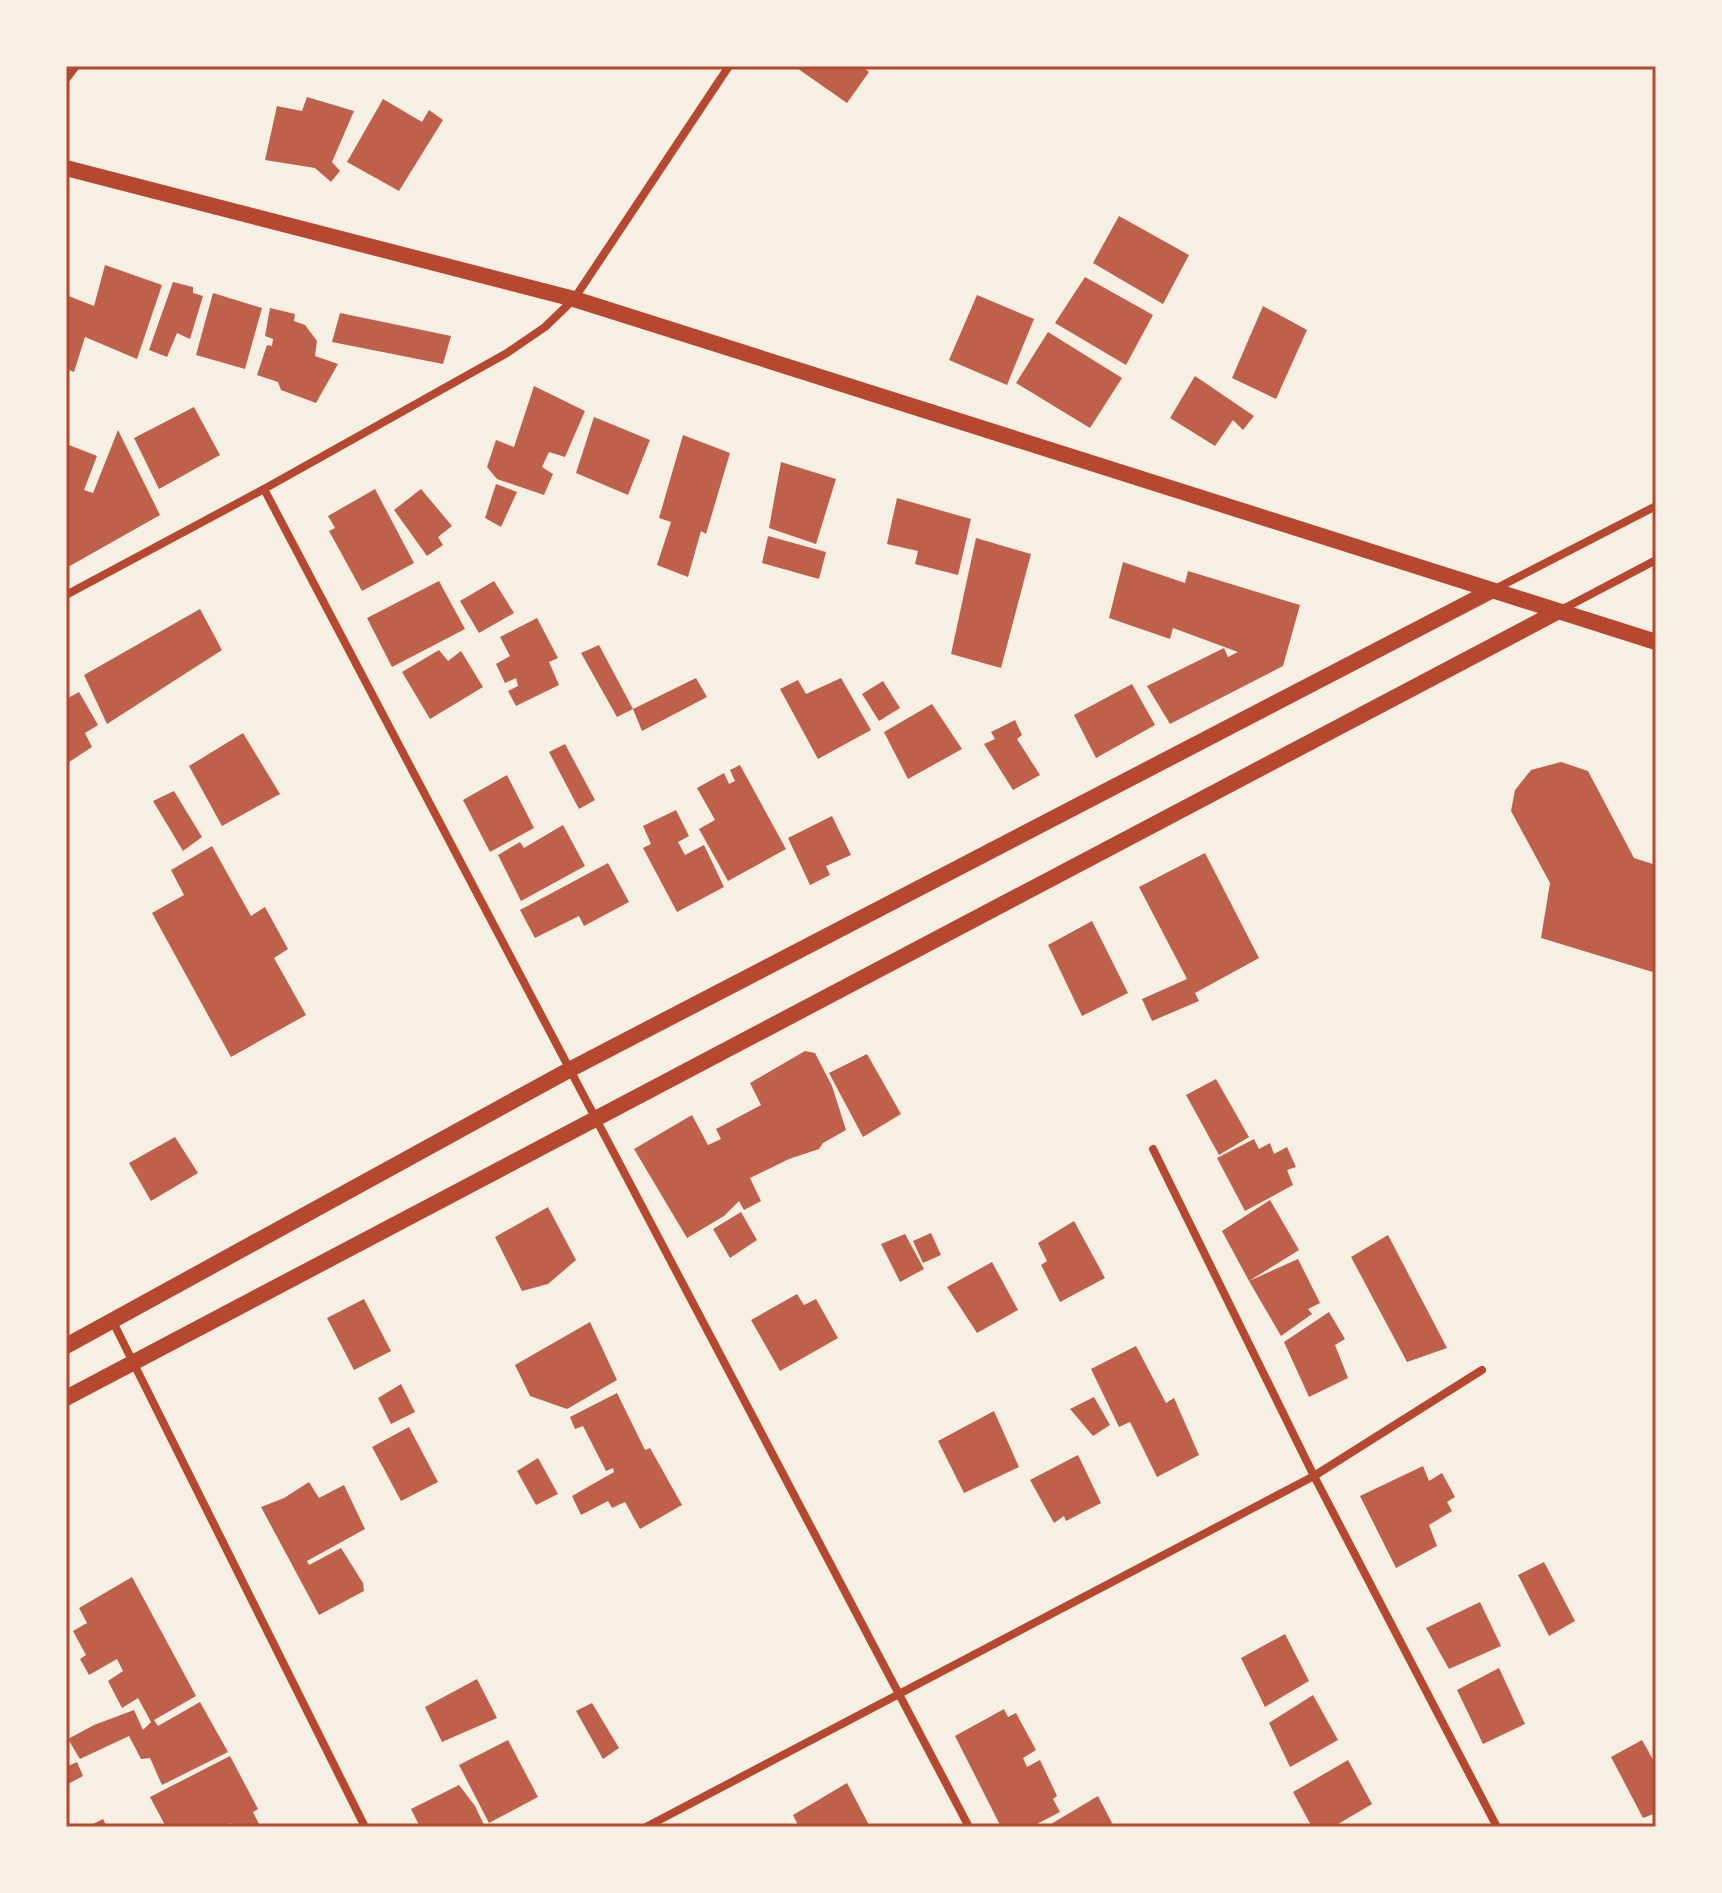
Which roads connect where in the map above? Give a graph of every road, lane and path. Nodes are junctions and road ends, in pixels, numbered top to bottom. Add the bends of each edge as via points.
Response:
1 (76, 66) edge
2 (729, 66) edge
3 (66, 79) edge
4 (66, 168) edge
5 (574, 299) junction
6 (264, 489) junction
7 (1656, 506) edge
8 (1656, 560) edge
9 (1491, 591) junction
10 (66, 595) edge
11 (1557, 612) junction
12 (1656, 642) edge
13 (569, 1070) junction
14 (595, 1120) junction
15 (1153, 1149) dead end
16 (113, 1322) junction
17 (66, 1346) edge
18 (134, 1364) junction
19 (1482, 1370) dead end
20 (66, 1398) edge
21 (1314, 1476) junction
22 (897, 1694) junction
23 (365, 1827) edge
24 (646, 1827) edge
25 (969, 1827) edge
26 (1497, 1827) edge

1 - 3 street
2 - 5 street
4 - 5 main road
5 - 6 street via 507,353
5 - 9 main road
6 - 10 street
6 - 13 street
7 - 9 street
8 - 11 street
9 - 11 main road
9 - 13 main road
11 - 12 main road
11 - 14 main road
13 - 14 street
13 - 16 main road
14 - 18 main road
14 - 22 street
15 - 21 street
16 - 17 main road
16 - 18 street
18 - 20 main road
18 - 23 street
19 - 21 street
21 - 22 street
21 - 26 street
22 - 24 street
22 - 25 street

